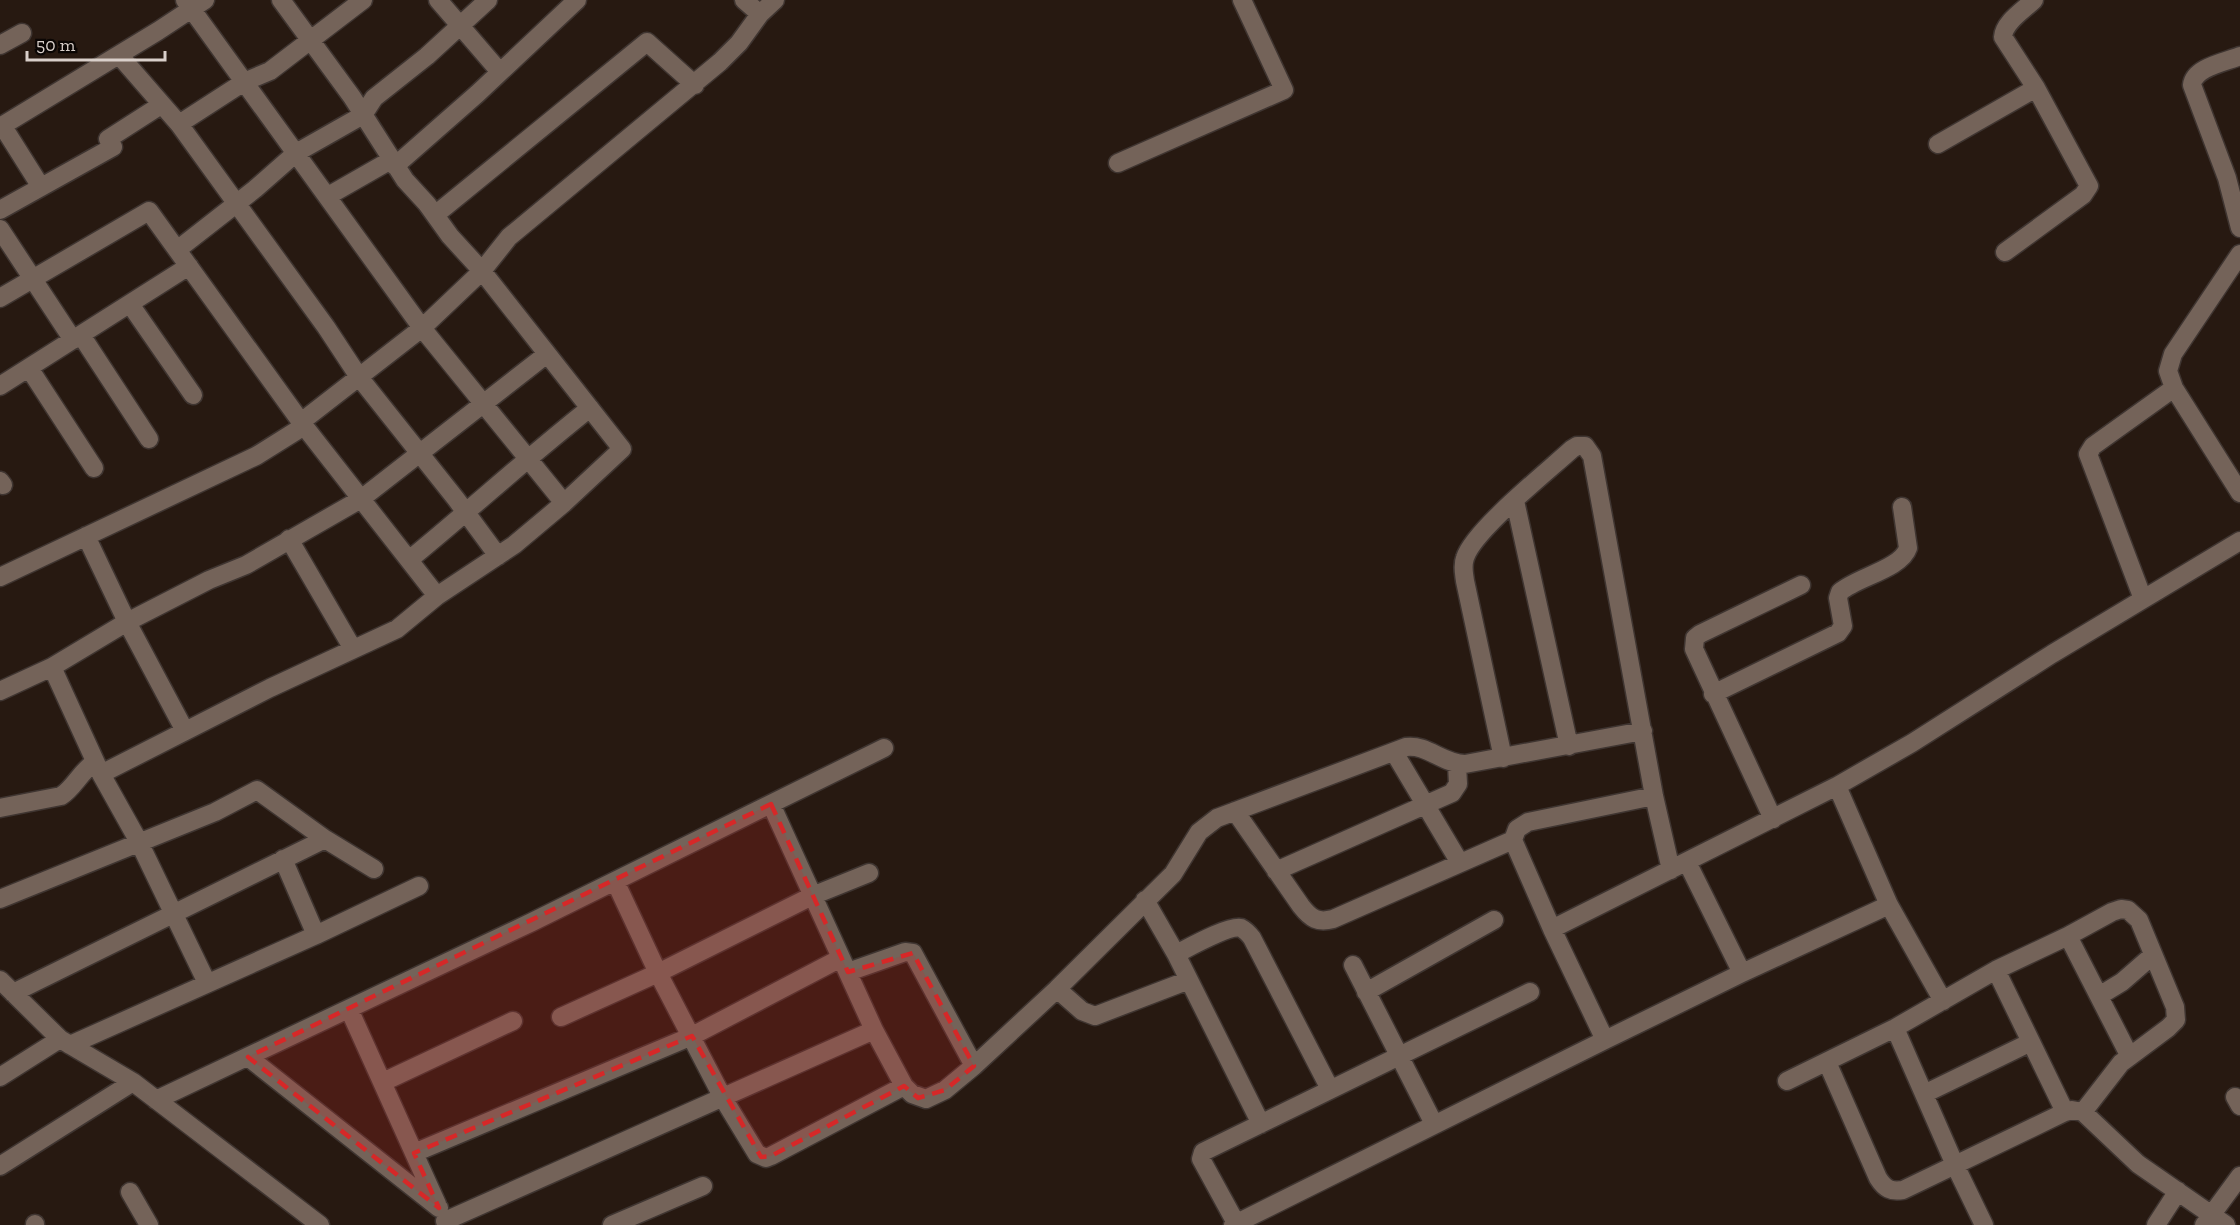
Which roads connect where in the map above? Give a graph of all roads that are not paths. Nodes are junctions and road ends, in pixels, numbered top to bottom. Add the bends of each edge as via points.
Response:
1 (281, 0) edge
2 (363, 0) edge
3 (438, 0) edge
4 (488, 0) edge
5 (577, 0) edge
6 (744, 0) edge
7 (775, 0) edge
8 (1242, 0) edge
9 (2034, 0) edge
10 (194, 3) edge
11 (760, 14) junction
12 (458, 25) junction
13 (22, 33) dead end
14 (309, 40) junction
15 (0, 45) edge
16 (119, 55) junction
17 (2240, 56) edge
18 (500, 72) junction
19 (244, 82) junction
20 (695, 85) junction
21 (2036, 88) junction
22 (161, 105) junction
23 (363, 115) junction
24 (179, 124) junction
25 (1, 126) edge
26 (1938, 144) dead end
27 (296, 153) junction
28 (393, 163) junction
29 (1118, 163) dead end
30 (2233, 179) edge
31 (41, 188) junction
32 (328, 195) junction
33 (235, 204) junction
34 (0, 210) edge
35 (435, 215) junction
36 (2240, 228) edge
37 (0, 229) edge
38 (177, 250) junction
39 (2005, 252) dead end
40 (2240, 254) edge
41 (189, 266) junction
42 (482, 271) junction
43 (34, 278) junction
44 (0, 298) edge
45 (130, 304) junction
46 (422, 328) junction
47 (77, 337) junction
48 (547, 354) junction
49 (29, 368) junction
50 (359, 377) junction
51 (0, 386) edge
52 (2174, 388) junction
53 (192, 395) dead end
54 (483, 404) junction
55 (590, 408) junction
56 (303, 424) junction
57 (148, 439) dead end
58 (419, 453) junction
59 (527, 458) junction
60 (94, 468) dead end
61 (2240, 493) edge
62 (361, 499) junction
63 (1515, 501) junction
64 (564, 503) junction
65 (1902, 507) dead end
66 (466, 512) junction
67 (86, 536) junction
68 (289, 539) junction
69 (2240, 541) edge
70 (498, 556) junction
71 (409, 560) junction
72 (0, 577) edge
73 (1801, 585) dead end
74 (437, 596) junction
75 (2143, 599) junction
76 (127, 622) junction
77 (353, 649) junction
78 (52, 667) junction
79 (0, 692) edge
80 (1713, 694) junction
81 (185, 731) junction
82 (1643, 731) junction
83 (1569, 746) junction
84 (884, 748) dead end
85 (1394, 752) junction
86 (1503, 758) junction
87 (1457, 764) junction
88 (98, 768) junction
89 (1837, 786) junction
90 (1654, 796) junction
91 (771, 804) junction
92 (1427, 805) junction
93 (0, 808) edge
94 (1235, 811) junction
95 (1773, 819) junction
96 (325, 838) junction
97 (1513, 840) junction
98 (139, 842) junction
99 (283, 859) junction
100 (1688, 862) junction
101 (1460, 863) junction
102 (374, 869) dead end
103 (1671, 870) junction
104 (1276, 871) junction
105 (869, 873) dead end
106 (615, 881) junction
107 (419, 886) dead end
108 (813, 896) junction
109 (0, 899) edge
110 (1145, 900) junction
111 (1889, 905) junction
112 (173, 912) junction
113 (1494, 920) dead end
114 (1552, 929) junction
115 (316, 935) junction
116 (2068, 936) junction
117 (1176, 954) junction
118 (2153, 955) junction
119 (844, 965) junction
120 (1353, 965) dead end
121 (1996, 970) junction
122 (658, 973) junction
123 (1742, 974) junction
124 (0, 980) edge
125 (1189, 980) junction
126 (207, 983) junction
127 (1057, 989) junction
128 (1366, 992) junction
129 (1530, 992) dead end
130 (13, 993) junction
131 (2099, 996) junction
132 (1943, 1001) junction
133 (349, 1008) junction
134 (561, 1017) dead end
135 (513, 1021) dead end
136 (1895, 1028) junction
137 (874, 1030) junction
138 (692, 1036) junction
139 (1605, 1041) junction
140 (65, 1042) junction
141 (2031, 1042) junction
142 (2130, 1055) junction
143 (248, 1056) junction
144 (1399, 1056) junction
145 (1827, 1062) junction
146 (974, 1066) junction
147 (0, 1077) edge
148 (1787, 1081) dead end
149 (133, 1082) junction
150 (383, 1082) junction
151 (904, 1086) junction
152 (1330, 1089) junction
153 (1924, 1094) junction
154 (723, 1098) junction
155 (156, 1100) junction
156 (2074, 1112) junction
157 (1261, 1124) junction
158 (1434, 1124) junction
159 (414, 1153) junction
160 (1955, 1165) junction
161 (0, 1166) edge
162 (2240, 1176) edge
163 (703, 1186) dead end
164 (2178, 1191) junction
165 (130, 1192) dead end
166 (444, 1218) edge
167 (2214, 1221) edge
168 (1235, 1224) edge
169 (149, 1225) edge
170 (320, 1225) edge
171 (612, 1225) edge
172 (1984, 1225) edge
173 (2156, 1225) edge

1 - 14 street
2 - 14 street
3 - 12 street
4 - 12 street
5 - 18 street
6 - 11 street
7 - 11 street
8 - 29 street via 1284,90
9 - 21 street via 2003,33
10 - 16 street
10 - 19 street
11 - 20 street via 739,43
12 - 18 street
12 - 23 street via 427,56 374,98
13 - 15 street
14 - 19 street via 270,71
14 - 23 street
16 - 22 street
16 - 25 street
17 - 30 street via 2198,73 2192,85
18 - 28 street
19 - 24 street
19 - 27 street
20 - 35 street via 647,42
20 - 42 street via 510,237
21 - 26 street
21 - 39 street via 2089,186 2083,195
22 - 24 street
22 - 31 street via 108,139 113,147
23 - 27 street
23 - 28 street
24 - 33 street
25 - 31 street
27 - 32 street
27 - 33 street
28 - 32 street
28 - 35 street
30 - 36 street
31 - 34 street
32 - 46 street
33 - 38 street
33 - 50 street
35 - 42 street
37 - 43 street
38 - 41 street
38 - 43 street via 149,211
40 - 52 street via 2174,354 2168,371
41 - 45 street
41 - 56 street
42 - 46 street
42 - 48 street
43 - 44 street
43 - 47 street
45 - 47 street
45 - 53 street
46 - 50 street
46 - 54 street
47 - 49 street
47 - 57 street
48 - 54 street
48 - 55 street
49 - 51 street
49 - 60 street
50 - 56 street
50 - 58 street
52 - 61 street
52 - 75 street via 2093,446 2088,454
54 - 58 street
54 - 59 street
55 - 59 street
55 - 64 street via 622,448
56 - 62 street
56 - 67 street via 256,456
58 - 62 street
58 - 66 street
59 - 64 street
59 - 66 street
62 - 68 street
62 - 71 street
63 - 82 street via 1572,449 1581,445 1590,451
63 - 83 street
63 - 86 street via 1471,546 1463,568
64 - 70 street
65 - 80 street via 1906,553 1840,592 1843,626 1838,633
66 - 70 street
66 - 71 street
67 - 72 street
67 - 76 street
68 - 76 street via 246,565
68 - 77 street
69 - 75 street
70 - 74 street
71 - 74 street
73 - 80 street via 1695,638 1694,649
74 - 77 street via 398,629
75 - 89 street
76 - 78 street
76 - 81 street
77 - 81 street
78 - 79 street
78 - 88 street
80 - 95 street
81 - 88 street
82 - 83 street
82 - 90 street
83 - 86 street
84 - 91 street
85 - 87 street via 1415,746
85 - 92 street
85 - 94 street
86 - 87 street
87 - 92 street via 1455,791
88 - 93 street via 82,772 61,796
88 - 98 street
89 - 95 street
89 - 111 street
90 - 97 street via 1528,822 1517,829
90 - 103 street
91 - 106 street
91 - 108 street
92 - 101 street
92 - 104 street
94 - 104 street
94 - 110 street via 1206,825 1173,874
95 - 100 street
96 - 98 street via 257,790 215,812
96 - 99 street
96 - 102 street
97 - 101 street
97 - 114 street
98 - 109 street
98 - 112 street
99 - 112 street
99 - 115 street
100 - 103 street
100 - 123 street
101 - 104 street via 1322,922 1307,914
103 - 114 street
105 - 108 street
106 - 122 street
106 - 133 street
107 - 115 street
108 - 119 street
108 - 122 street
110 - 117 street
110 - 127 street
111 - 123 street
111 - 132 street
112 - 126 street
112 - 130 street
113 - 128 street
114 - 139 street
115 - 126 street
116 - 118 street via 2112,912 2128,910 2139,920
116 - 121 street
116 - 131 street
117 - 125 street
117 - 152 street via 1229,929 1247,932
118 - 131 street
118 - 142 street via 2175,1007 2175,1020
119 - 137 street
119 - 138 street
119 - 146 street via 913,953
120 - 128 street
121 - 132 street
121 - 141 street
122 - 134 street
122 - 138 street
123 - 139 street
124 - 130 street
125 - 127 street via 1095,1016 1082,1011
125 - 157 street
126 - 140 street
127 - 146 street
128 - 144 street
129 - 144 street
130 - 140 street
131 - 142 street
132 - 136 street
133 - 143 street
133 - 150 street
135 - 150 street
136 - 145 street
136 - 153 street
137 - 151 street
137 - 154 street
138 - 154 street
138 - 159 street
139 - 158 street
140 - 147 street
140 - 149 street
141 - 153 street
141 - 156 street
142 - 156 street
143 - 155 street
143 - 166 street
144 - 152 street
144 - 158 street
145 - 148 street
145 - 160 street via 1878,1178 1888,1190 1903,1190
146 - 151 street via 926,1100 912,1095
149 - 155 street
149 - 161 street
150 - 159 street
151 - 154 street via 766,1158 753,1150
152 - 157 street
153 - 160 street
154 - 166 street
155 - 170 street
156 - 160 street
156 - 164 street
157 - 168 street via 1200,1156
158 - 168 street
159 - 166 street
160 - 172 street
162 - 167 street
163 - 171 street
164 - 167 street
164 - 173 street
165 - 169 street

